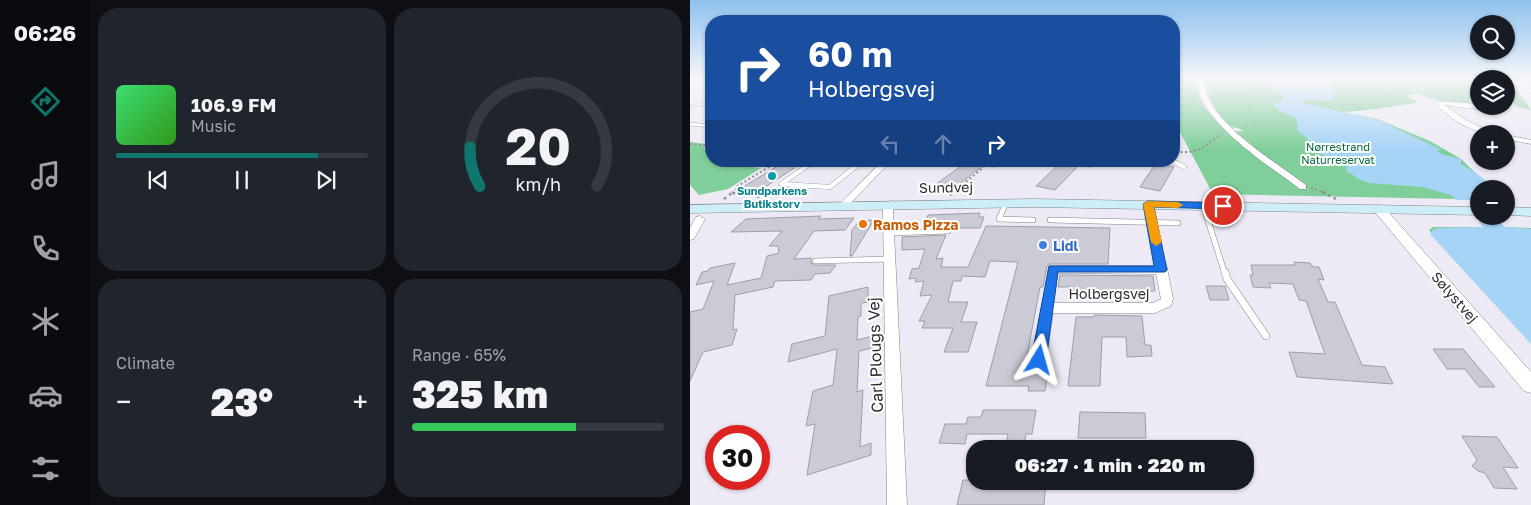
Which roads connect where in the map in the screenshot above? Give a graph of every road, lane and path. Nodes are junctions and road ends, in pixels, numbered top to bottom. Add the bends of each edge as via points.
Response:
1 (1439, 102) edge
2 (700, 103) edge
3 (1207, 103) edge
4 (1261, 103) edge
5 (1314, 103) edge
6 (1379, 103) edge
7 (1445, 103) edge
8 (696, 104) junction
9 (705, 105) edge
10 (1470, 105) edge
11 (701, 106) junction
12 (690, 107) edge
13 (705, 108) edge
14 (690, 124) edge
15 (705, 125) edge
16 (1470, 125) edge
17 (1231, 131) junction
18 (1515, 139) edge
19 (1531, 142) edge
20 (690, 144) edge
21 (705, 145) edge
22 (1180, 153) edge
23 (1180, 165) edge
24 (769, 167) edge
25 (805, 167) edge
26 (855, 167) edge
27 (881, 167) edge
28 (986, 167) edge
29 (1184, 167) dead end
30 (1302, 187) joint
31 (1006, 203) junction
32 (892, 204) junction
33 (946, 204) junction
34 (1148, 204) junction
35 (844, 205) junction
36 (1203, 206) junction
37 (1342, 208) junction
38 (690, 209) edge
39 (710, 209) junction
40 (1379, 209) junction
41 (1470, 211) edge
42 (1515, 211) edge
43 (1531, 212) edge
44 (700, 219) dead end
45 (1033, 220) dead end
46 (1050, 220) dead end
47 (1151, 222) junction
48 (1178, 223) dead end
49 (948, 231) dead end
50 (889, 233) junction
51 (690, 237) edge
52 (890, 259) junction
53 (815, 261) dead end
54 (1160, 266) junction
55 (1047, 308) junction
56 (1266, 336) dead end
57 (1039, 360) dead end
58 (1531, 385) edge
59 (897, 505) edge

1 - 16 street
2 - 8 path
3 - 17 street
4 - 17 path via 1248,107 1254,115 1255,124
5 - 6 path via 1332,106
7 - 10 street
8 - 11 path
8 - 12 path
9 - 11 path
11 - 12 path
11 - 13 path
14 - 15 lane
17 - 22 path via 1217,136 1210,144
17 - 30 street
18 - 19 street
20 - 21 path
23 - 29 lane
24 - 39 path via 736,187
25 - 26 lane via 781,184 830,187
27 - 35 street
28 - 33 path via 951,194
30 - 37 path via 1328,194
31 - 33 main road, Sundvej
31 - 34 main road, Sundvej
31 - 45 lane via 999,220
32 - 33 main road, Sundvej
32 - 35 main road, Sundvej
32 - 50 street, Carl Plougs Vej via 888,210
34 - 36 main road, Sundvej
34 - 47 lane, Holbergsvej
35 - 39 main road, Sundvej
36 - 37 main road, Sundvej
36 - 56 lane via 1228,279
37 - 40 main road, Sundvej
38 - 39 main road, Sundvej
40 - 41 main road, Sundvej
40 - 58 street, Sølystvej
42 - 43 main road
44 - 51 street
46 - 47 lane
47 - 48 lane
47 - 54 lane, Holbergsvej
49 - 50 lane
50 - 52 street, Carl Plougs Vej
52 - 53 lane
52 - 59 street, Carl Plougs Vej
54 - 55 street, Holbergsvej via 1053,269
54 - 55 street, Holbergsvej via 1167,299 1163,306
55 - 57 street, Holbergsvej

